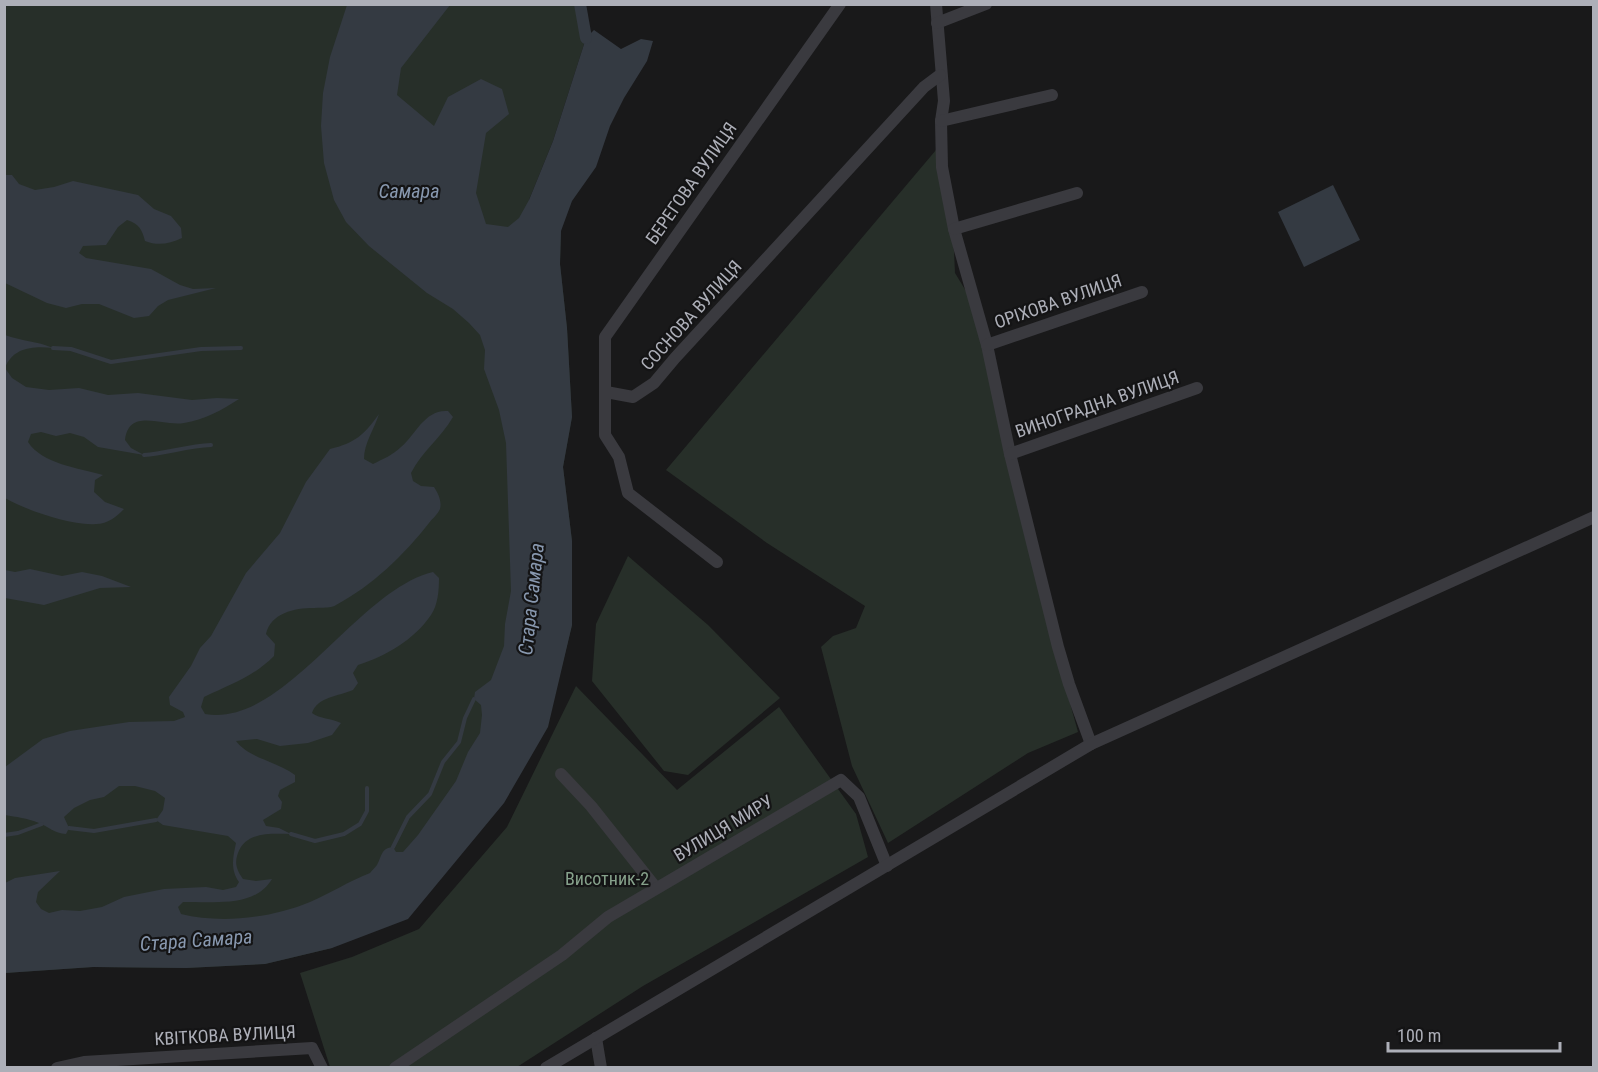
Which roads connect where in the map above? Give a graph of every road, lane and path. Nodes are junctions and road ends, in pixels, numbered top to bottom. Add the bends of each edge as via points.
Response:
1 (840, 4) edge
2 (936, 4) edge
3 (986, 4) edge
4 (937, 22) junction
5 (940, 75) junction
6 (1052, 95) dead end
7 (941, 121) junction
8 (1077, 193) dead end
9 (954, 229) junction
10 (1142, 292) dead end
11 (987, 345) junction
12 (1197, 388) dead end
13 (606, 393) junction
14 (1010, 454) junction
15 (1593, 517) edge
16 (717, 562) dead end
17 (1091, 744) junction
18 (561, 774) dead end
19 (887, 866) junction
20 (656, 888) junction
21 (596, 1038) junction
22 (118, 1064) edge
23 (57, 1068) edge
24 (322, 1068) edge
25 (395, 1068) edge
26 (546, 1068) edge
27 (601, 1068) edge

1 - 13 street, БЕРЕГОВА ВУЛИЦЯ via 605,337
2 - 4 street
3 - 4 street
4 - 5 street
5 - 7 street via 944,101
5 - 13 street, СОСНОВА ВУЛИЦЯ via 924,87 654,383 633,397
6 - 7 street
7 - 9 street via 942,167
8 - 9 street
9 - 11 street
10 - 11 street, ОРІХОВА ВУЛИЦЯ
11 - 14 street
12 - 14 street, ВИНОГРАДНА ВУЛИЦЯ
13 - 16 street via 605,435 620,457 628,494
14 - 17 street via 1058,647
15 - 17 street
17 - 19 street
18 - 20 street
19 - 20 street, ВУЛИЦЯ МИРУ via 859,797 841,780
19 - 21 street
20 - 25 street, ВУЛИЦЯ МИРУ via 608,917 562,955
21 - 26 street
21 - 27 street
22 - 23 street, КВІТКОВА ВУЛИЦЯ via 84,1062
22 - 24 street, КВІТКОВА ВУЛИЦЯ via 312,1048

